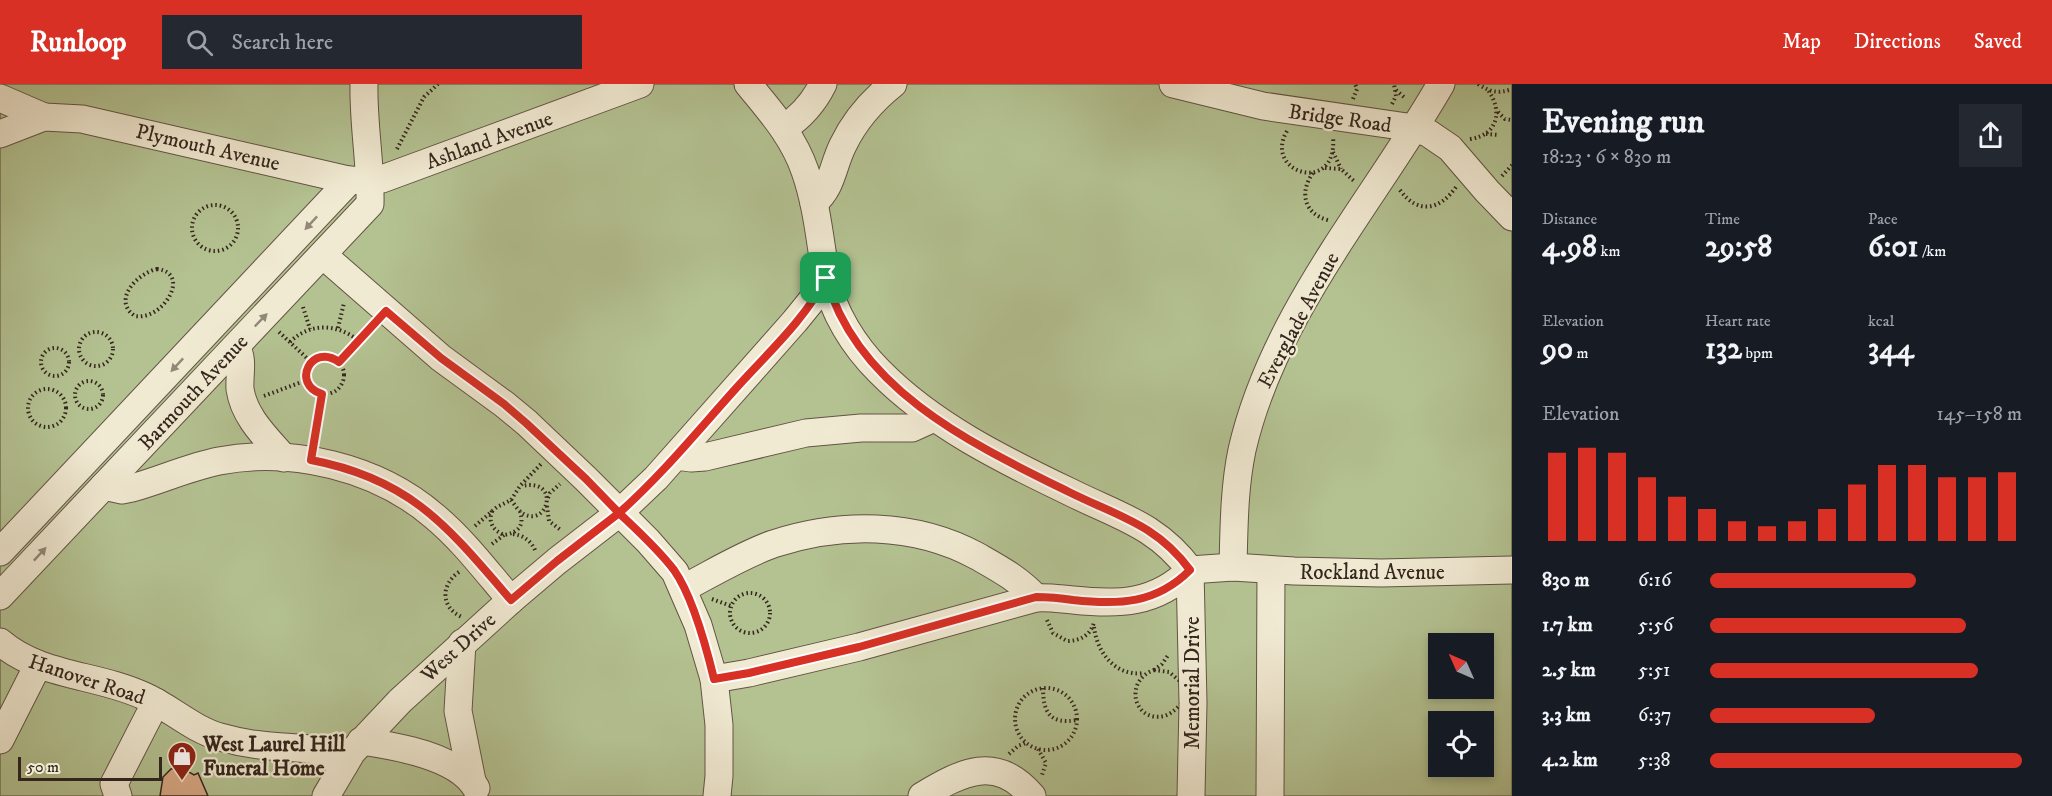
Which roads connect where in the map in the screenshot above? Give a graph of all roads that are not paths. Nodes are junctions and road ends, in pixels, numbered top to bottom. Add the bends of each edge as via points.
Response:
1 (364, 84) edge
2 (640, 84) edge
3 (748, 84) edge
4 (823, 84) edge
5 (893, 84) edge
6 (1441, 84) edge
7 (1181, 85) edge
8 (0, 98) edge
9 (44, 117) junction
10 (784, 128) junction
11 (1424, 132) junction
12 (0, 134) edge
13 (799, 155) junction
14 (838, 156) junction
15 (367, 180) junction
16 (814, 203) junction
17 (1512, 217) edge
18 (323, 255) junction
19 (826, 278) junction
20 (236, 347) junction
21 (934, 418) junction
22 (676, 456) junction
23 (284, 458) junction
24 (104, 486) junction
25 (619, 513) junction
26 (0, 552) edge
27 (1233, 567) junction
28 (1190, 570) junction
29 (1271, 570) junction
30 (1512, 570) edge
31 (684, 588) junction
32 (0, 596) edge
33 (1044, 597) junction
34 (503, 607) junction
35 (0, 642) edge
36 (462, 643) junction
37 (38, 665) junction
38 (714, 679) junction
39 (156, 702) junction
40 (0, 740) edge
41 (361, 741) junction
42 (344, 765) junction
43 (476, 788) edge
44 (118, 796) edge
45 (326, 796) edge
46 (717, 796) edge
47 (922, 796) edge
48 (1032, 796) edge
49 (1191, 796) edge
50 (1270, 796) edge

1 - 15 lane
2 - 15 lane, Ashland Avenue
3 - 10 lane
4 - 10 lane via 803,113
5 - 14 lane via 849,134
6 - 11 lane, Bridge Road
7 - 11 lane, Bridge Road via 1263,106
8 - 9 lane, Plymouth Avenue
9 - 12 lane, Plymouth Avenue
9 - 15 lane, Plymouth Avenue via 102,123
10 - 13 lane
11 - 17 lane via 1443,142
11 - 27 lane, Everglade Avenue via 1395,156 1361,208 1303,303 1258,398 1242,450
13 - 14 lane
13 - 16 lane
14 - 16 lane via 828,188
15 - 18 lane, Barmouth Avenue via 370,204
15 -> 26 lane, Barmouth Avenue
16 - 19 lane
20 -> 18 lane, Barmouth Avenue
18 - 25 lane via 441,358 504,404
19 - 21 lane via 844,324 865,355
19 - 22 lane, West Drive via 795,321
20 - 23 lane via 244,403 256,426
20 - 24 lane, Barmouth Avenue
21 - 22 lane via 912,428 806,433 705,457
21 - 28 lane via 1059,487 1148,529 1175,551
22 - 25 lane, West Drive
23 - 24 lane via 219,461 122,490
23 - 34 lane via 311,460 363,474 426,509 486,571
32 -> 24 lane, Barmouth Avenue
25 - 31 lane via 662,557
25 - 34 lane, West Drive
27 - 28 lane
27 - 29 lane, Rockland Avenue
28 - 33 lane via 1165,590 1138,600 1097,602
28 - 49 lane, Memorial Drive
29 - 30 lane, Rockland Avenue
29 - 50 lane
31 - 33 lane via 775,544 829,532 879,528 951,544
31 - 38 lane
33 - 38 lane via 859,647
34 - 36 lane, West Drive
35 - 37 lane, Hanover Road
36 - 41 lane, West Drive
36 - 43 lane via 458,711
37 - 39 lane, Hanover Road via 122,687
37 - 40 lane
38 - 46 lane via 719,725
39 - 42 lane, Hanover Road via 219,737 316,751
39 - 44 lane via 114,784
41 - 42 lane, West Drive
41 - 43 lane via 427,755 449,765
42 - 45 lane, West Drive
47 - 48 lane via 964,773 987,770 1009,777

